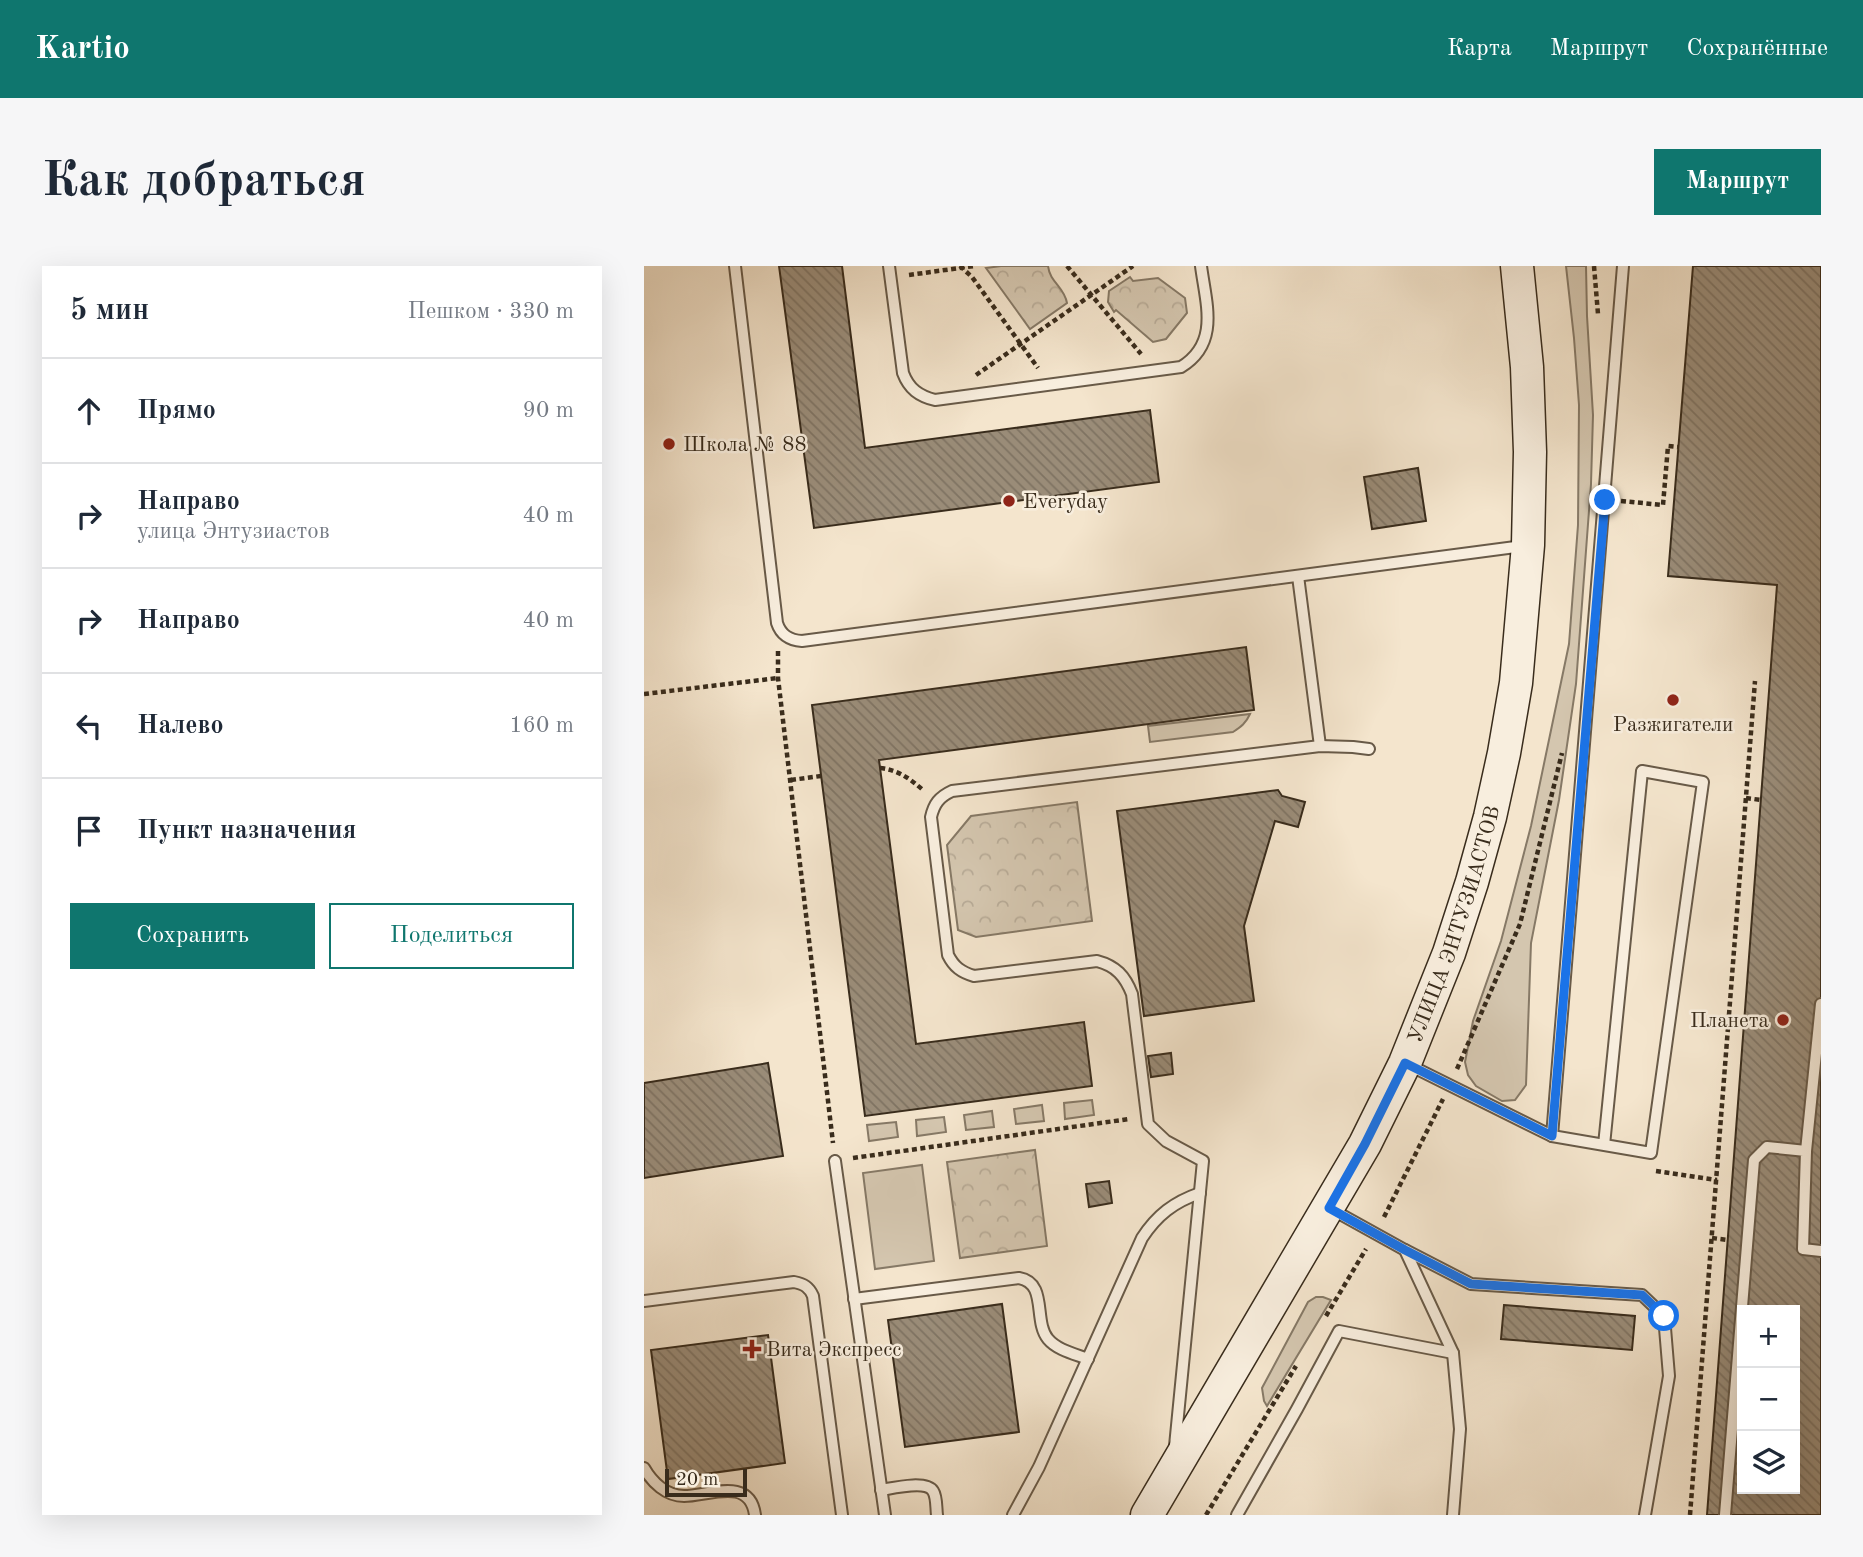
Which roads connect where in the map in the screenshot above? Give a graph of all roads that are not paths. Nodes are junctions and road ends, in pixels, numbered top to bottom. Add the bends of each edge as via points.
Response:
1 (735, 266) edge
2 (1201, 266) edge
3 (1517, 266) edge
4 (1623, 266) edge
5 (890, 272) edge
6 (1528, 545) junction
7 (1298, 576) junction
8 (1320, 746) junction
9 (1369, 749) dead end
10 (1821, 1004) edge
11 (1405, 1063) junction
12 (1817, 1080) edge
13 (1552, 1136) junction
14 (1604, 1145) junction
15 (1806, 1151) junction
16 (835, 1161) road end
17 (1200, 1193) junction
18 (1329, 1208) junction
19 (1405, 1250) junction
20 (1821, 1251) edge
21 (855, 1299) junction
22 (644, 1301) edge
23 (1453, 1353) junction
24 (1088, 1359) junction
25 (644, 1468) edge
26 (1173, 1468) junction
27 (881, 1490) junction
28 (1146, 1508) edge
29 (755, 1515) edge
30 (842, 1515) edge
31 (884, 1515) edge
32 (937, 1515) edge
33 (1013, 1515) edge
34 (1237, 1515) edge
35 (1452, 1515) edge
36 (1645, 1515) edge
37 (1725, 1515) edge

1 - 7 lane via 777,623 784,636 802,641
2 - 5 lane via 1208,330 1198,354 1181,367 935,400 913,391 906,382
3 - 6 main road, УЛИЦА ЭНТУЗИАСТОВ via 1530,452
4 - 13 lane
6 - 7 lane
6 - 11 main road, УЛИЦА ЭНТУЗИАСТОВ via 1516,683 1490,817 1449,953
7 - 8 lane
8 - 9 lane
8 - 17 lane via 952,792 942,796 931,817 951,962 974,976 1097,961 1115,968 1132,994 1148,1124 1166,1141 1203,1161
10 - 12 lane
11 - 13 lane
11 - 18 main road, УЛИЦА ЭНТУЗИАСТОВ
12 - 15 lane
13 - 14 lane
14 - 14 lane via 1651,1153 1703,782 1642,771
15 - 20 lane via 1803,1249
15 - 37 lane via 1767,1147 1754,1160
16 - 21 lane
17 - 24 lane via 1170,1206 1150,1226
17 - 26 lane
18 - 19 lane
18 - 26 main road, УЛИЦА ЭНТУЗИАСТОВ
19 - 23 lane
19 - 36 lane via 1471,1284 1642,1295 1664,1316 1669,1376
21 - 24 lane via 1024,1279 1037,1292 1041,1326 1049,1341
21 - 27 lane
22 - 30 lane via 794,1282 810,1290
23 - 34 lane via 1339,1331
23 - 35 lane via 1460,1429
24 - 33 lane
25 - 29 lane via 655,1483 672,1494 736,1492 750,1501
26 - 28 main road, УЛИЦА ЭНТУЗИАСТОВ
27 - 31 lane
27 - 32 lane via 929,1488

